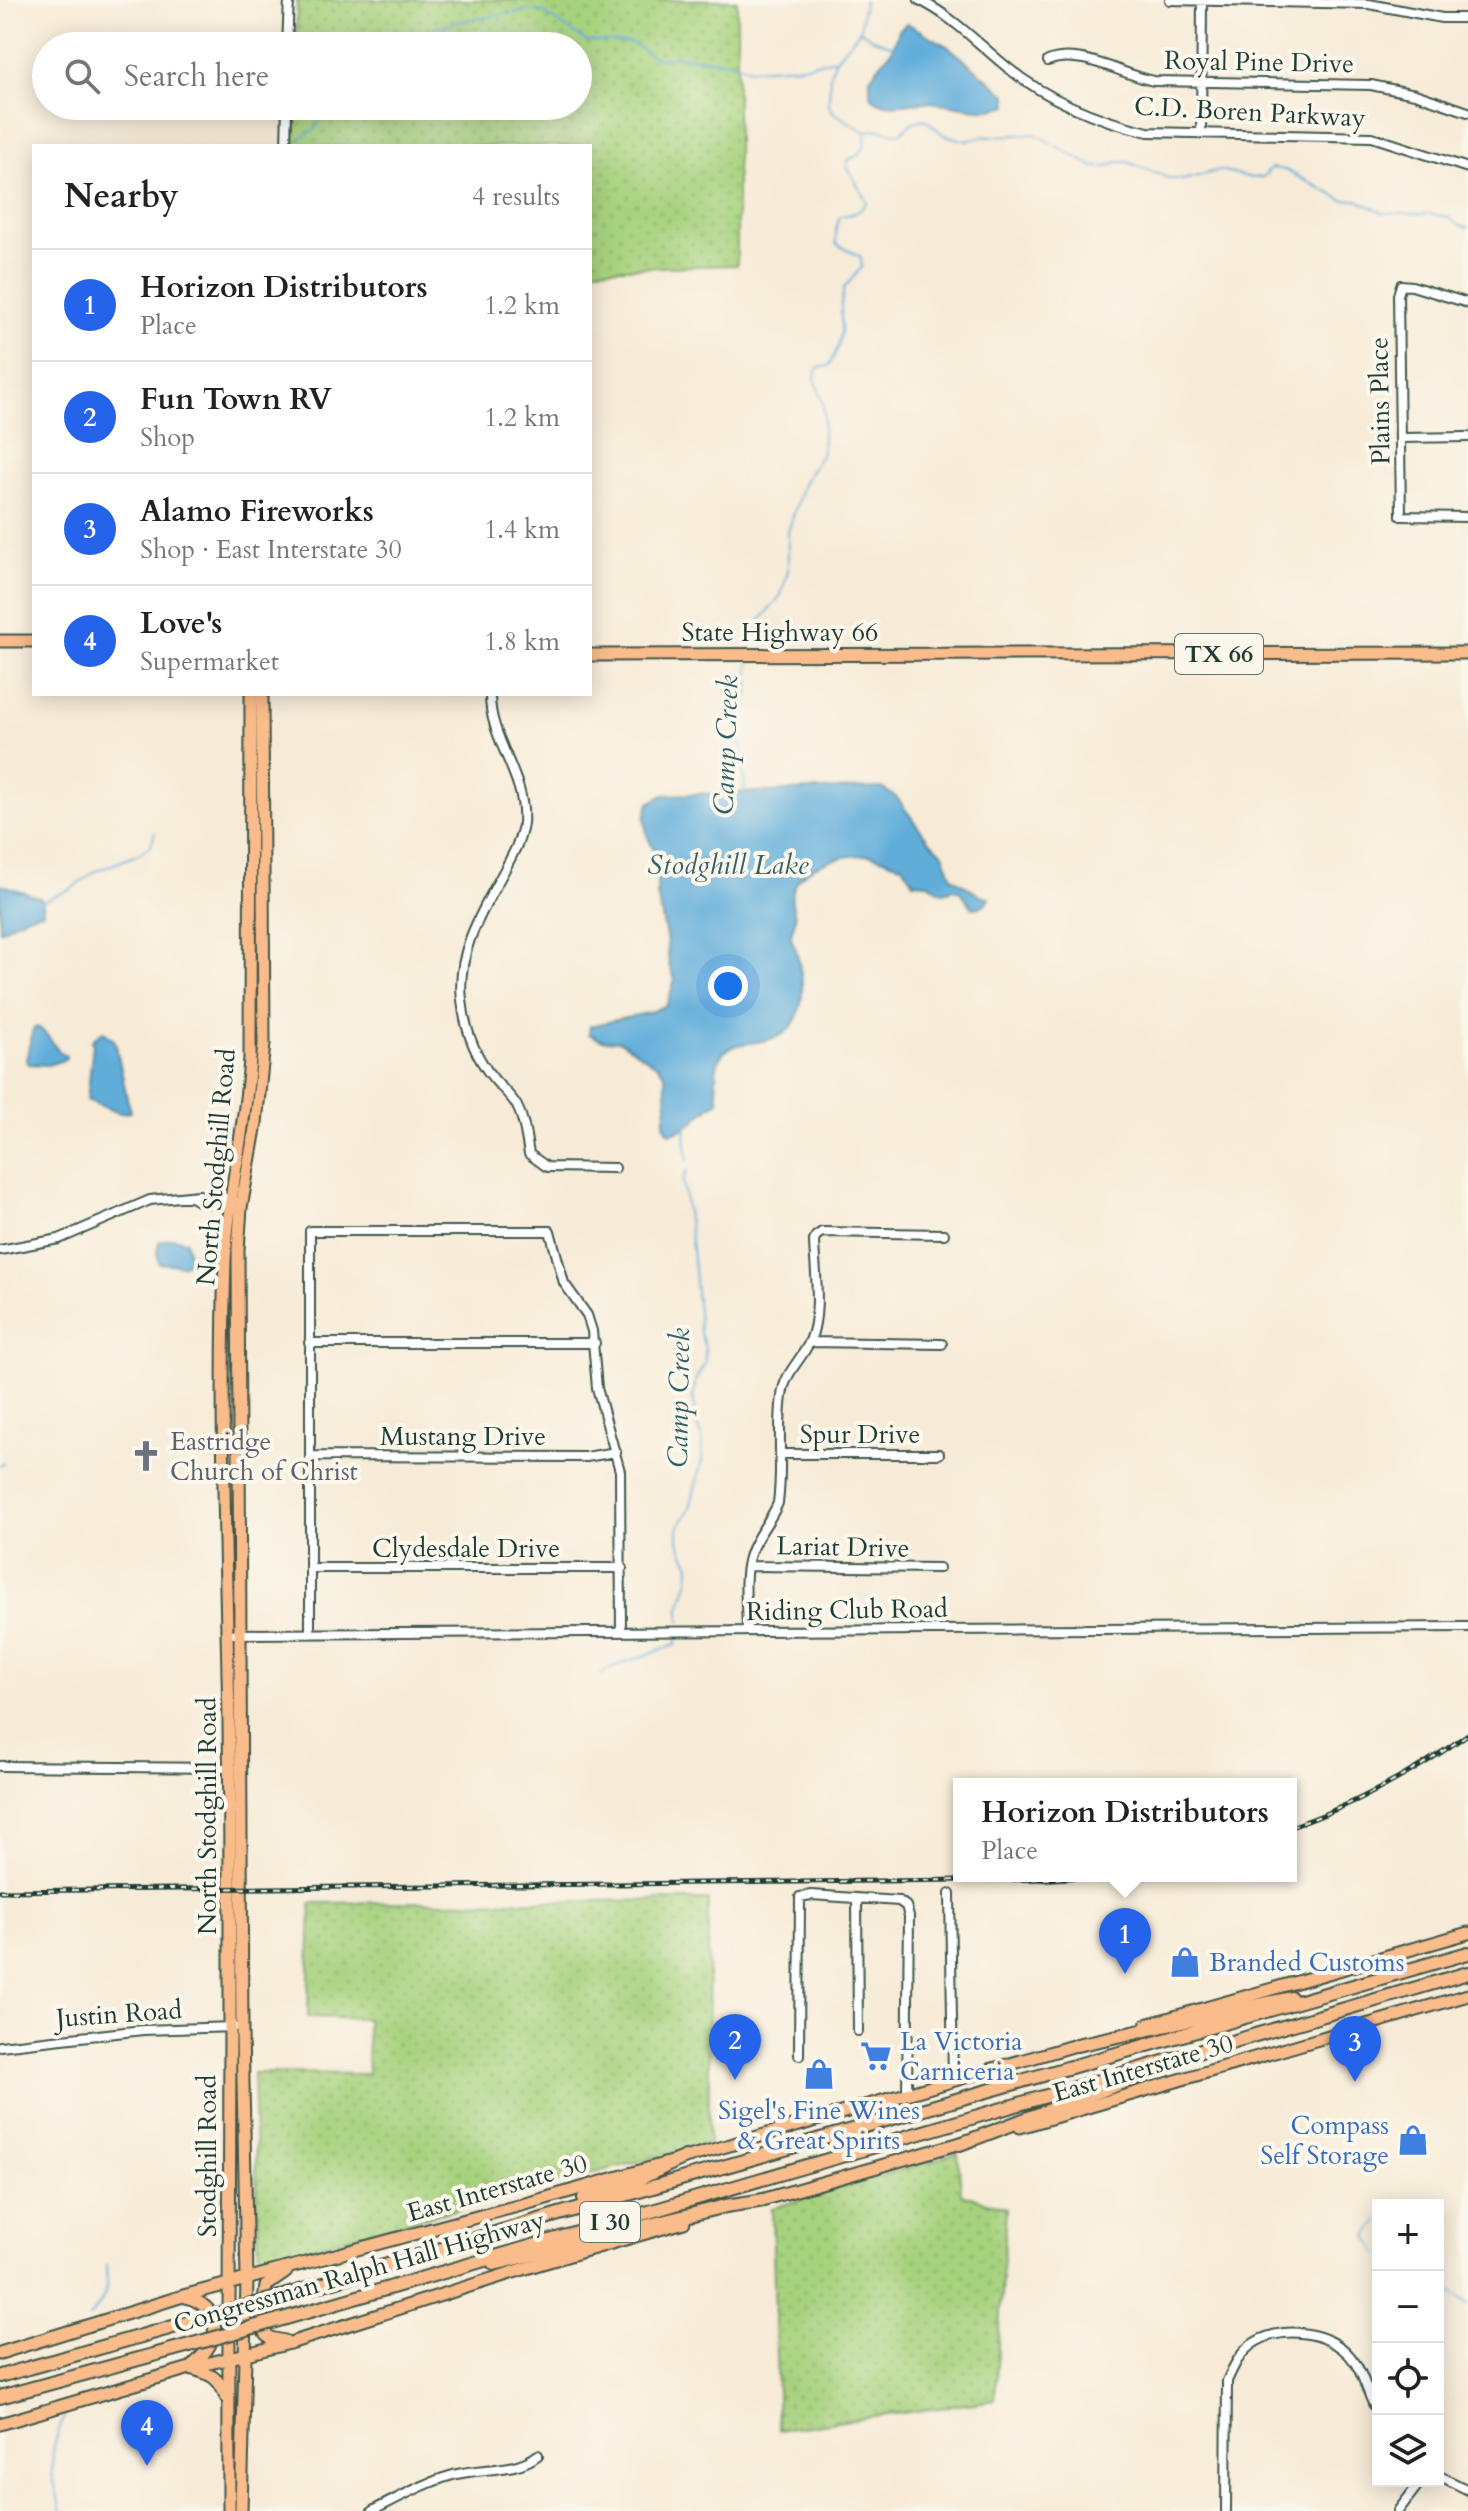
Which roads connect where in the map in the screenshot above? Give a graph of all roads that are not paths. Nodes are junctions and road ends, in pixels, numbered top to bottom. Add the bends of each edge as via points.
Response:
1 (289, 0) edge
2 (919, 0) edge
3 (1170, 0) edge
4 (1202, 1) edge
5 (1281, 1) edge
6 (1369, 2) edge
7 (1468, 18) edge
8 (288, 32) edge
9 (1048, 61) dead end
10 (1201, 82) junction
11 (1468, 112) edge
12 (287, 120) edge
13 (1201, 134) junction
14 (286, 144) edge
15 (1468, 168) edge
16 (1468, 303) edge
17 (1468, 437) edge
18 (1400, 438) junction
19 (1468, 517) edge
20 (0, 641) edge
21 (32, 641) edge
22 (1468, 653) edge
23 (592, 655) edge
24 (251, 696) edge
25 (262, 696) edge
26 (490, 696) edge
27 (615, 1168) dead end
28 (236, 1203) junction
29 (944, 1234) dead end
30 (0, 1250) edge
31 (809, 1342) junction
32 (309, 1343) junction
33 (595, 1343) junction
34 (942, 1344) dead end
35 (616, 1452) junction
36 (781, 1454) junction
37 (939, 1454) dead end
38 (310, 1456) junction
39 (747, 1566) junction
40 (310, 1568) junction
41 (622, 1568) junction
42 (939, 1568) dead end
43 (1468, 1627) edge
44 (621, 1631) junction
45 (747, 1631) junction
46 (226, 1634) junction
47 (240, 1634) junction
48 (310, 1634) junction
49 (0, 1766) edge
50 (229, 1768) junction
51 (242, 1768) junction
52 (950, 1894) dead end
53 (857, 1898) junction
54 (1468, 1933) edge
55 (1468, 1953) edge
56 (1468, 1973) edge
57 (1337, 1993) junction
58 (1468, 1995) edge
59 (236, 2027) junction
60 (858, 2031) dead end
61 (1261, 2032) junction
62 (1077, 2045) junction
63 (0, 2046) edge
64 (799, 2055) dead end
65 (953, 2080) junction
66 (907, 2093) junction
67 (960, 2144) junction
68 (685, 2157) junction
69 (764, 2200) junction
70 (428, 2255) junction
71 (293, 2267) junction
72 (247, 2280) junction
73 (404, 2283) junction
74 (229, 2285) junction
75 (183, 2296) junction
76 (290, 2343) junction
77 (0, 2353) edge
78 (243, 2354) junction
79 (229, 2358) junction
80 (190, 2368) junction
81 (0, 2374) edge
82 (1, 2397) edge
83 (1372, 2399) edge
84 (229, 2403) junction
85 (0, 2424) edge
86 (538, 2455) dead end
87 (1444, 2478) edge
88 (1416, 2487) edge
89 (1468, 2490) edge
90 (229, 2511) edge
91 (241, 2511) edge
92 (372, 2511) edge
93 (1226, 2511) edge
94 (1398, 2511) edge

1 - 8 street
2 - 13 street, C.D. Boren Parkway via 1063,104 1148,132
3 - 4 street
4 - 5 street
4 - 10 street
5 - 6 street
6 - 7 street via 1442,18
9 - 10 street, Royal Pine Drive via 1078,59 1143,79
10 - 11 street, Royal Pine Drive via 1371,85
10 - 13 street
12 - 14 street
13 - 15 street, C.D. Boren Parkway via 1372,137
16 - 18 street, Plains Place via 1401,285
17 - 18 street
18 - 19 street, Plains Place via 1401,516
20 - 21 main road
22 - 23 main road, State Highway 66 / TX 66
24 - 28 main road, North Stodghill Road via 250,1058
25 - 28 main road, North Stodghill Road via 263,1056 256,1123
26 - 27 street via 494,726 520,790 523,820 518,845 470,935 463,959 461,996 473,1047 517,1106 529,1154 547,1167
28 - 30 street via 188,1195 150,1200 59,1239
28 - 46 main road, North Stodghill Road via 225,1265
28 - 47 main road, North Stodghill Road
29 - 31 street via 816,1236 816,1314
31 - 34 street
31 - 36 street via 786,1378
32 - 33 street
32 - 33 street via 310,1231 550,1231 564,1283 587,1315
32 - 38 street
33 - 35 street via 597,1388
35 - 38 street, Mustang Drive via 586,1457
35 - 41 street via 622,1488
36 - 37 street, Spur Drive
36 - 39 street via 778,1503
38 - 40 street
39 - 42 street, Lariat Drive
39 - 45 street
40 - 41 street, Clydesdale Drive
40 - 48 street
41 - 44 street
43 - 45 street, Riding Club Road
44 - 45 street, Riding Club Road
44 - 48 street, Riding Club Road
46 - 47 street, Riding Club Road
46 - 50 main road, North Stodghill Road
47 - 48 street, Riding Club Road
47 - 51 main road, North Stodghill Road
49 - 50 street
50 - 51 street
50 - 59 main road, North Stodghill Road
51 - 59 main road, North Stodghill Road
52 - 65 street
53 - 60 street
53 - 64 street via 800,1897
53 - 66 street via 899,1901 908,1911
54 - 62 main road, East Interstate 30
55 - 57 highway, Congressman Ralph Hall Highway / I 30
56 - 61 highway, Congressman Ralph Hall Highway / I 30
57 - 62 highway via 1316,1993
57 - 70 highway, Congressman Ralph Hall Highway / I 30
58 - 67 main road, East Interstate 30
59 - 63 street, Justin Road via 131,2031
59 - 72 main road, Stodghill Road
59 - 74 main road, Stodghill Road
61 - 67 highway
61 - 73 highway, Congressman Ralph Hall Highway / I 30
62 - 65 main road, East Interstate 30
65 - 66 main road, East Interstate 30
66 - 68 main road, East Interstate 30
67 - 69 main road, East Interstate 30
68 - 70 highway via 624,2186 447,2244
68 - 71 main road, East Interstate 30
69 - 73 highway
69 - 76 main road, East Interstate 30
70 - 81 highway, Congressman Ralph Hall Highway / I 30, bridge
71 - 72 main road, East Interstate 30
71 - 76 main road via 266,2286 262,2314 265,2333
72 - 74 main road, East Interstate 30
72 - 78 main road, Stodghill Road
73 - 82 highway, Congressman Ralph Hall Highway / I 30, bridge
74 - 75 main road, East Interstate 30
74 - 79 main road, Stodghill Road
75 - 77 main road, East Interstate 30
75 - 80 main road via 207,2306 214,2328 209,2349
76 - 78 main road, East Interstate 30
78 - 79 main road, East Interstate 30
78 - 91 main road, Stodghill Road
79 - 80 main road, East Interstate 30
79 - 84 main road, Stodghill Road
80 - 84 main road via 220,2380
80 - 85 main road, East Interstate 30
83 - 93 street via 1358,2367 1326,2338 1278,2335 1252,2344 1227,2381
84 - 90 main road, Stodghill Road
86 - 92 street via 527,2464 433,2481
87 - 89 street
88 - 94 street

